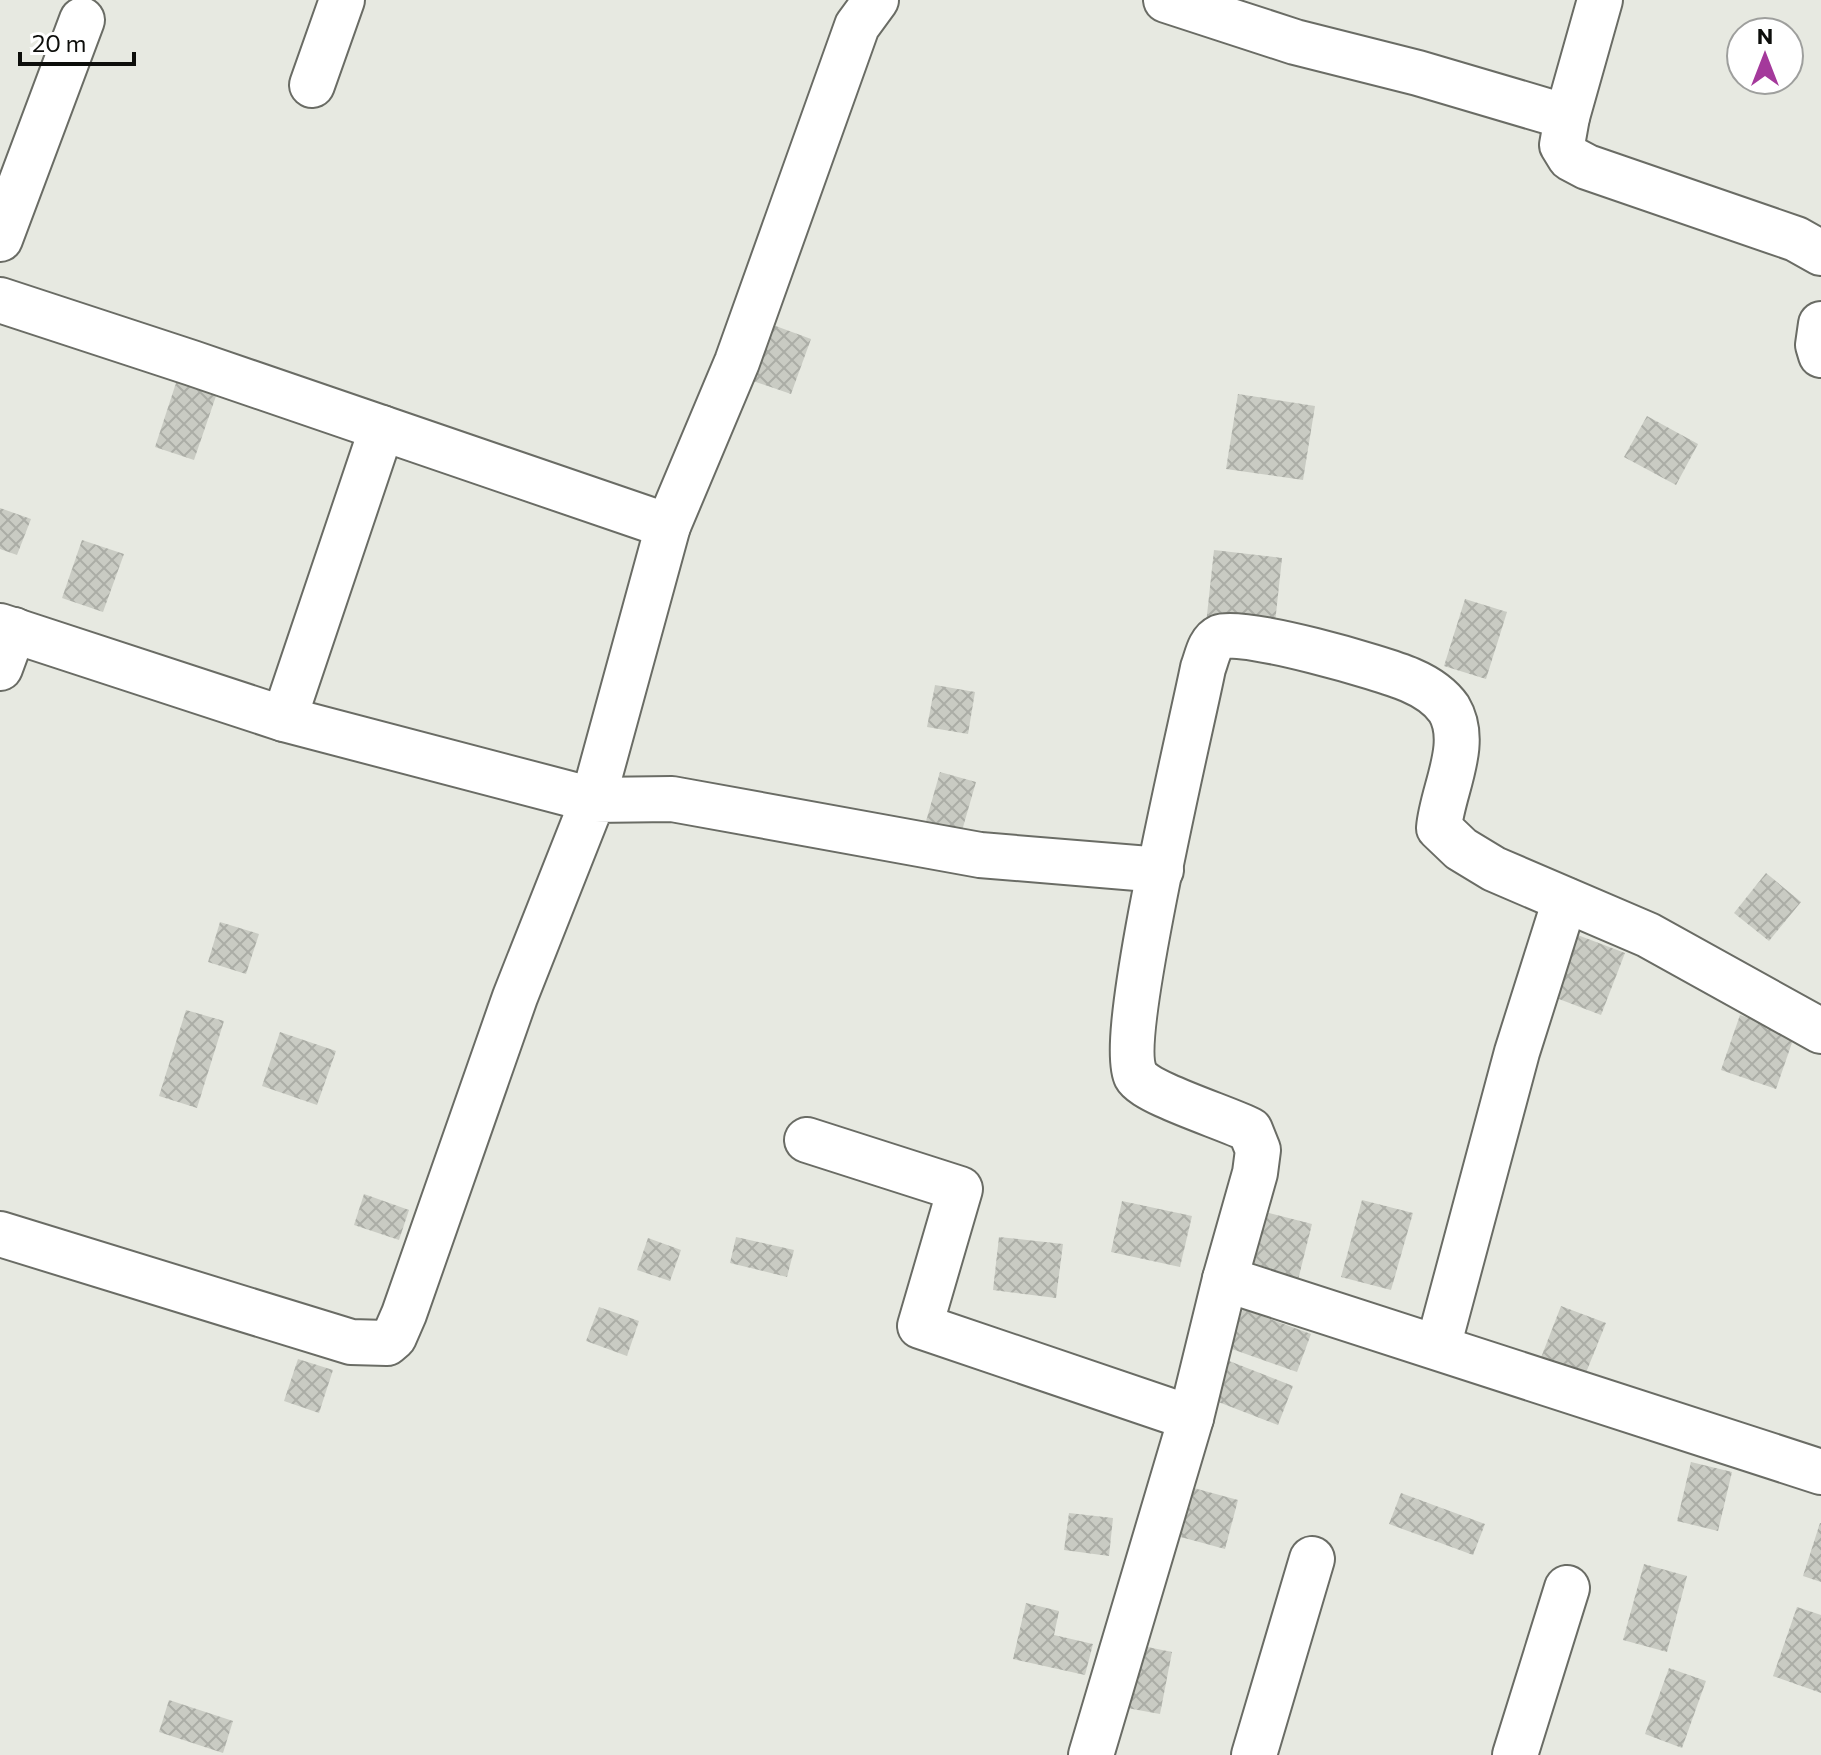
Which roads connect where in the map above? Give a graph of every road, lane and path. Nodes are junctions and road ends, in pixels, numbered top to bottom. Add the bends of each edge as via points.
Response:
1 (342, 0) edge
2 (876, 0) edge
3 (1166, 0) edge
4 (1600, 0) edge
5 (82, 20) dead end
6 (312, 85) dead end
7 (1567, 117) junction
8 (0, 239) edge
9 (1821, 253) edge
10 (0, 300) edge
11 (1821, 324) edge
12 (1821, 355) edge
13 (382, 428) junction
14 (668, 526) junction
15 (5, 641) edge
16 (284, 719) junction
17 (593, 800) junction
18 (1161, 870) junction
19 (1565, 900) junction
20 (1821, 1031) edge
21 (807, 1140) dead end
22 (2, 1243) edge
23 (1225, 1279) junction
24 (1438, 1347) junction
25 (1191, 1418) junction
26 (1821, 1472) edge
27 (1312, 1559) dead end
28 (1567, 1588) dead end
29 (1091, 1755) edge
30 (1254, 1755) edge
31 (1515, 1755) edge

1 - 6 street
2 - 14 street via 857,26 737,362
3 - 7 street via 1295,42
4 - 7 street
5 - 8 street
7 - 9 street via 1562,145 1570,158 1796,239
10 - 13 street
11 - 12 street
13 - 14 street
13 - 16 street
14 - 17 street
15 - 16 street
16 - 17 street
17 - 18 street via 672,799 980,855
17 - 22 street via 515,997 404,1314 387,1343 351,1342
18 - 19 street via 1203,668 1216,640 1233,635 1392,673 1438,696 1456,732 1439,828 1494,869
18 - 23 street via 1136,996 1132,1053 1136,1077 1155,1092 1250,1130 1258,1150 1255,1173
19 - 20 street via 1648,935
19 - 24 street via 1517,1052
21 - 25 street via 960,1189 920,1326
23 - 24 street
23 - 25 street
24 - 26 street
25 - 29 street
27 - 30 street
28 - 31 street

